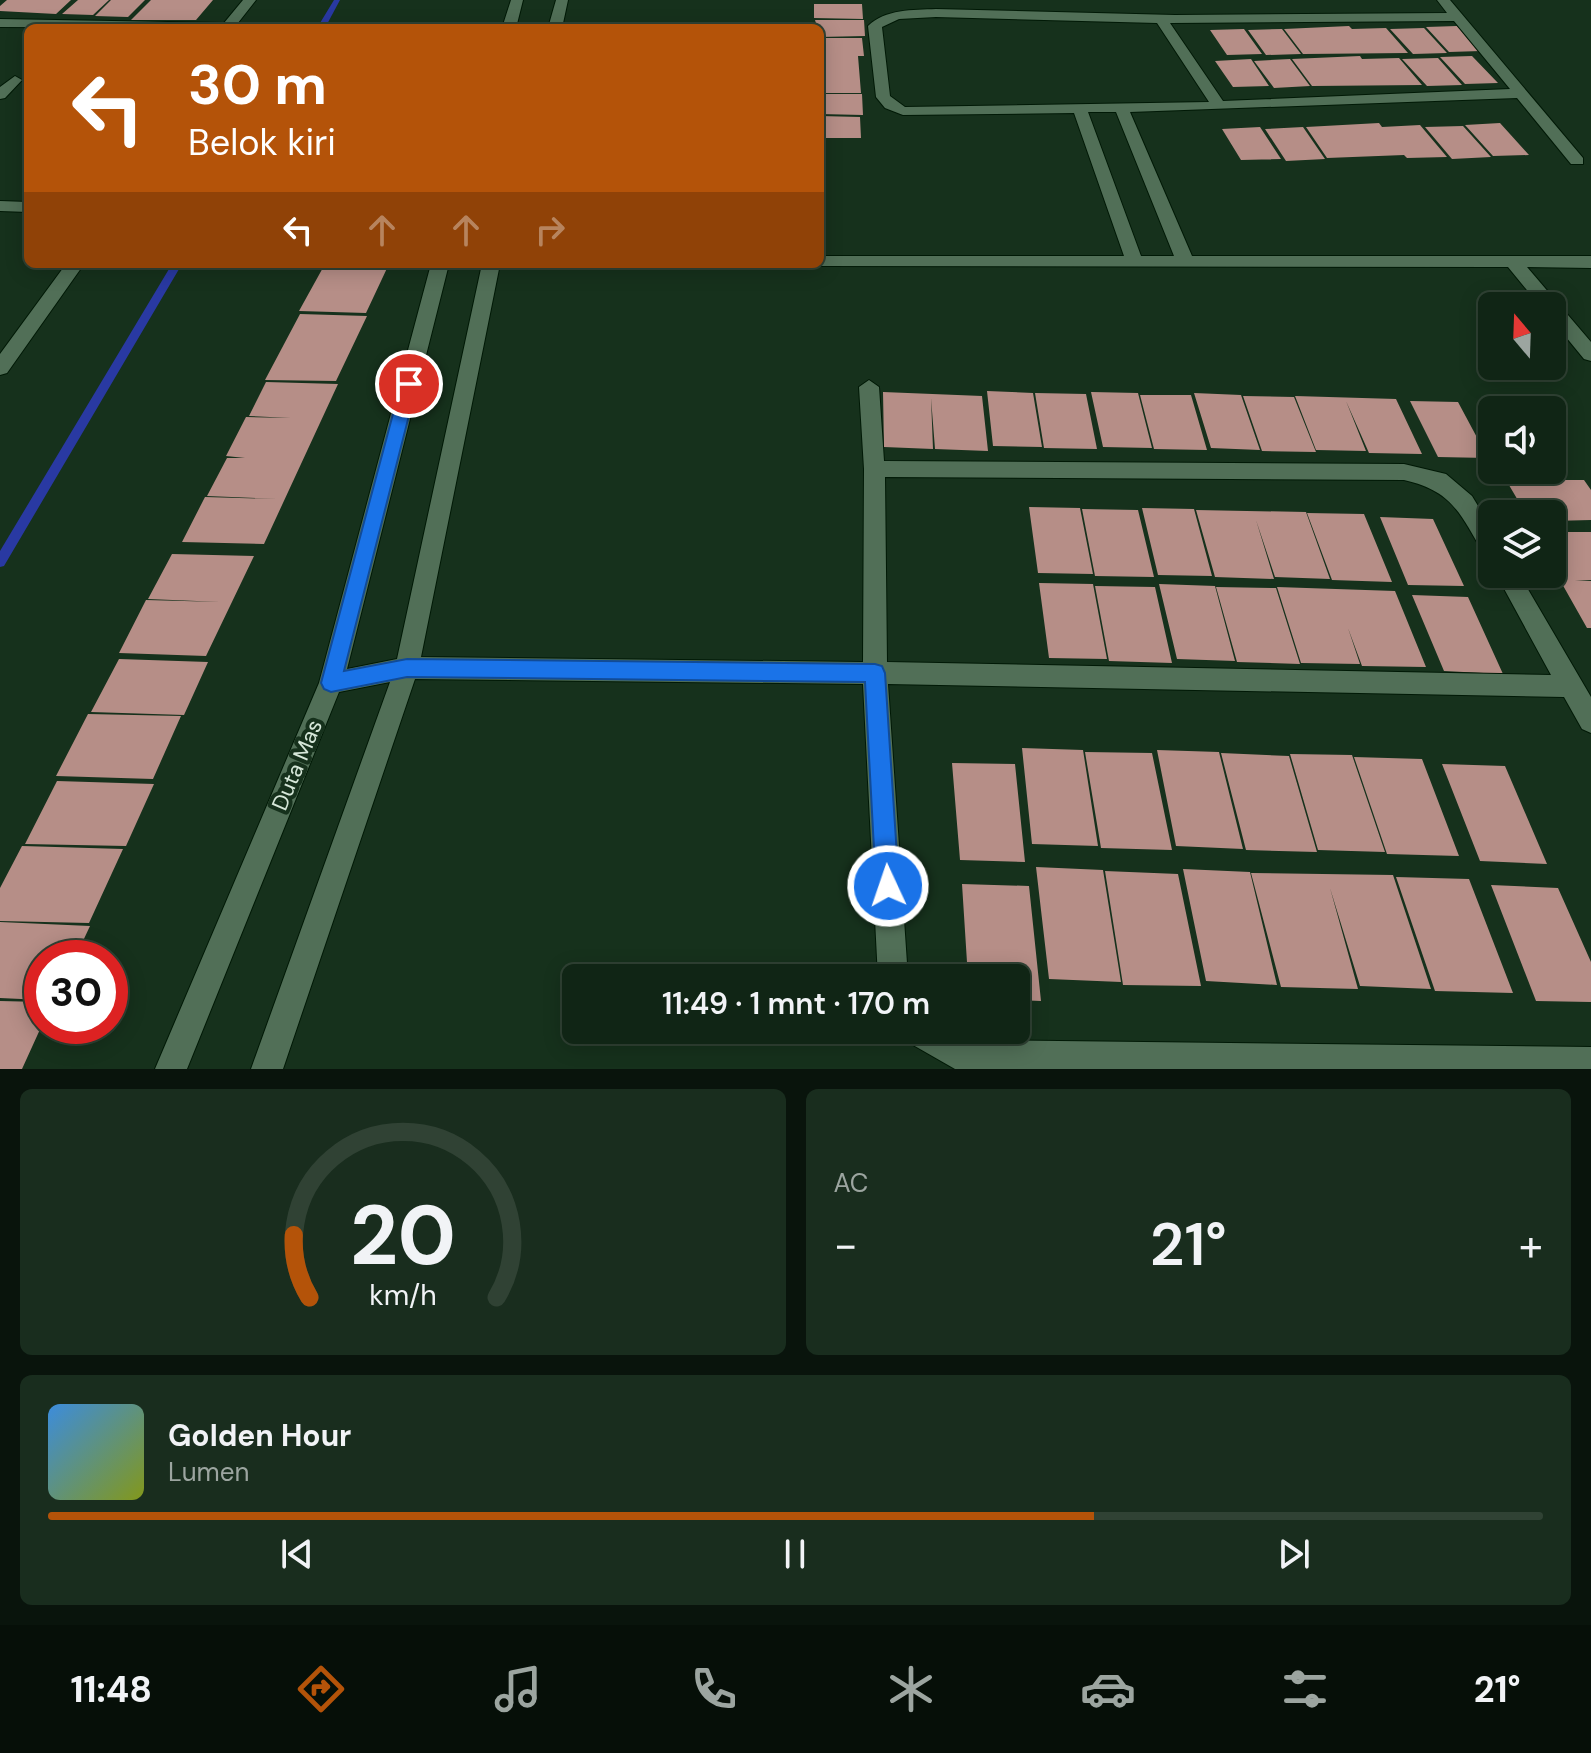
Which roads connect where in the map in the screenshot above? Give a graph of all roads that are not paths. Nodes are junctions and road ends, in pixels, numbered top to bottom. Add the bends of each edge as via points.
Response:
1 (250, 0) edge
2 (517, 0) edge
3 (562, 0) edge
4 (1443, 0) edge
5 (1457, 17) junction
6 (1163, 22) junction
7 (0, 23) edge
8 (57, 24) edge
9 (230, 24) edge
10 (510, 24) edge
11 (556, 24) edge
12 (0, 37) edge
13 (24, 38) edge
14 (15, 80) dead end
15 (1521, 93) junction
16 (0, 95) edge
17 (1219, 106) junction
18 (1079, 107) junction
19 (1121, 107) junction
20 (1577, 161) dead end
21 (0, 206) edge
22 (24, 207) edge
23 (824, 261) edge
24 (1135, 262) junction
25 (1591, 262) edge
26 (1186, 263) junction
27 (1514, 264) junction
28 (72, 268) edge
29 (439, 268) edge
30 (490, 268) edge
31 (1538, 292) edge
32 (1566, 325) edge
33 (1591, 354) edge
34 (0, 368) edge
35 (869, 387) dead end
36 (874, 469) junction
37 (1478, 525) edge
38 (1515, 588) edge
39 (407, 668) junction
40 (875, 673) junction
41 (331, 683) junction
42 (1571, 686) junction
43 (1591, 721) edge
44 (892, 964) edge
45 (941, 1044) edge
46 (1591, 1063) edge
47 (171, 1069) edge
48 (267, 1069) edge

1 - 9 street
2 - 10 street
3 - 11 street
4 - 5 street
5 - 6 street
5 - 15 street
6 - 17 street
6 - 18 street via 929,14 885,18 875,26 883,97 903,111
7 - 8 street
12 - 13 street
14 - 16 street
15 - 17 street
15 - 20 street
17 - 19 street
18 - 19 street
18 - 24 street
19 - 26 street
21 - 22 street
23 - 24 street
24 - 26 street
25 - 27 street
26 - 27 street
27 - 31 street
28 - 34 street
29 - 41 street, Duta Mas
30 - 39 street
32 - 33 street
35 - 36 street
36 - 37 street via 1404,472 1439,480 1464,502
36 - 40 street
38 - 42 street
39 - 40 street
39 - 41 street
39 - 48 street
40 - 42 street
40 - 44 street
41 - 47 street, Duta Mas
42 - 43 street
45 - 46 street via 959,1055

